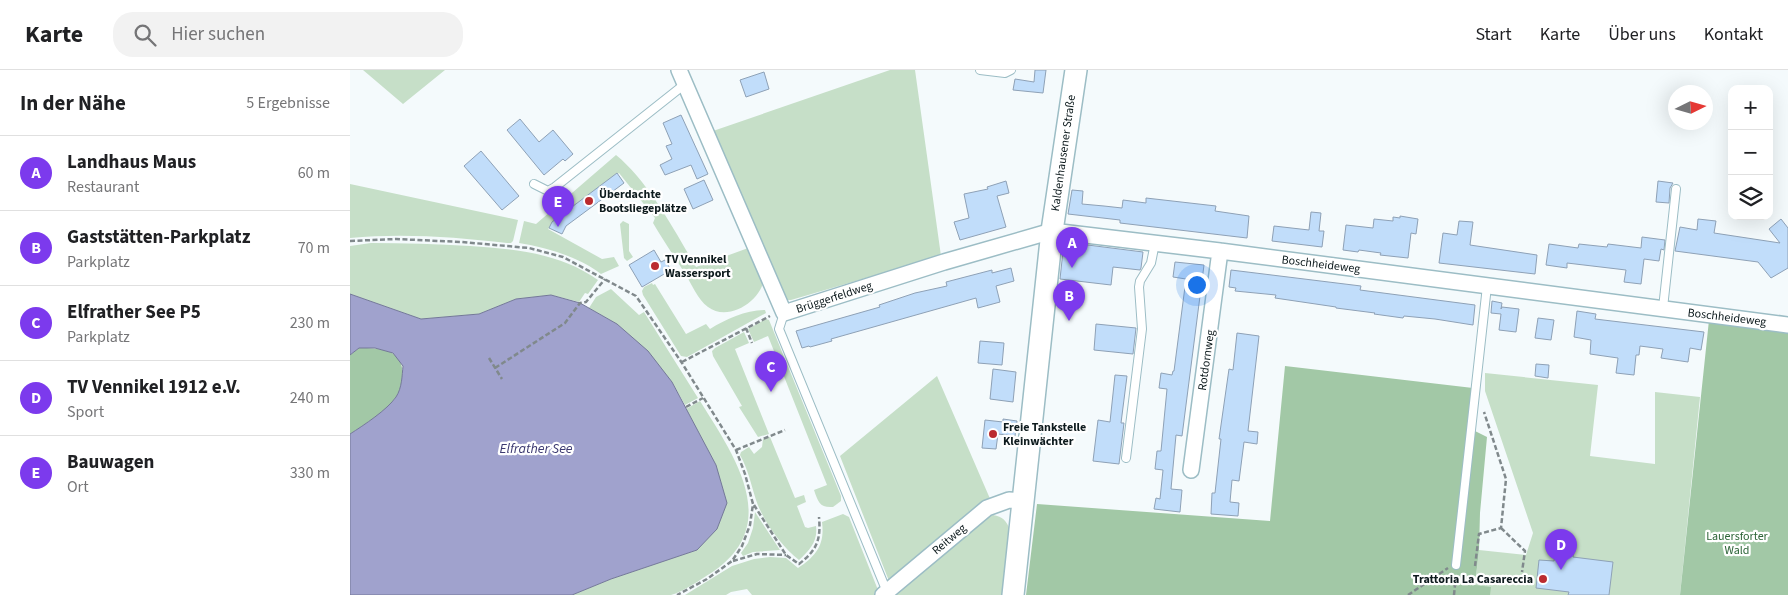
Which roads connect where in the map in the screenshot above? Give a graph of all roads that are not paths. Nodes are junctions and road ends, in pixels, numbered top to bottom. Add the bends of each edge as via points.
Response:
1 (980, 70) edge
2 (1011, 70) edge
3 (1076, 70) edge
4 (682, 77) edge
5 (534, 184) dead end
6 (1676, 189) dead end
7 (1052, 231) junction
8 (1155, 242) junction
9 (1220, 251) junction
10 (1487, 286) junction
11 (1662, 308) junction
12 (784, 313) junction
13 (1788, 325) edge
14 (1126, 458) dead end
15 (1191, 470) dead end
16 (1023, 501) junction
17 (1456, 565) road end
18 (885, 594) edge
19 (1013, 595) edge

1 - 2 lane via 1005,73
3 - 7 main road, Kaldenhausener Straße
4 - 5 lane via 555,187 548,190
4 - 12 street, Brüggerfeldweg
6 - 11 lane
7 - 8 street, Boschheideweg
7 - 12 street, Brüggerfeldweg
7 - 16 main road, Kaldenhausener Straße
8 - 9 street, Boschheideweg
8 - 14 lane via 1151,262 1138,287 1142,328
9 - 10 street, Boschheideweg
9 - 15 street, Rotdornweg
10 - 11 street, Boschheideweg
10 - 17 lane
11 - 13 street, Boschheideweg
12 - 18 lane via 779,329
16 - 18 street, Reitweg via 1009,500 987,508
16 - 19 main road, Kaldenhausener Straße

